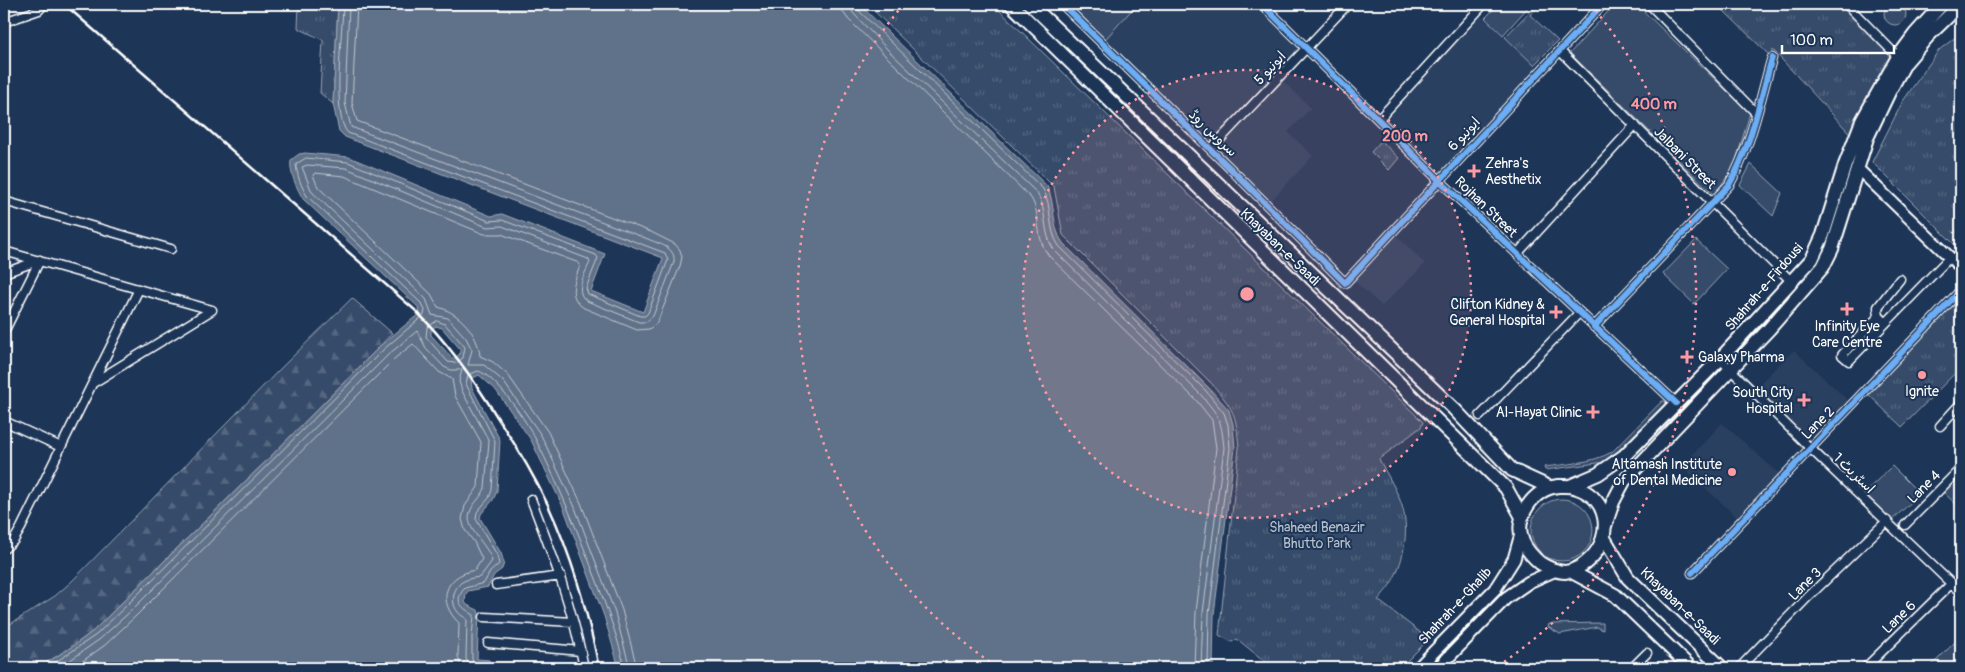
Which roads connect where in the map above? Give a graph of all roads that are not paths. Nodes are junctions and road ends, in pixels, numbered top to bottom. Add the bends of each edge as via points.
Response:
1 (44, 4) edge
2 (1010, 4) edge
3 (1030, 4) edge
4 (1062, 4) edge
5 (1262, 4) edge
6 (1348, 4) edge
7 (1484, 4) edge
8 (1649, 4) edge
9 (1846, 4) edge
10 (1942, 4) edge
11 (1600, 5) edge
12 (1958, 8) edge
13 (4, 22) edge
14 (1306, 47) junction
15 (1560, 51) junction
16 (1898, 57) junction
17 (1772, 58) dead end
18 (1756, 113) junction
19 (1379, 119) junction
20 (1634, 125) junction
21 (1211, 149) junction
22 (1857, 168) junction
23 (1439, 180) junction
24 (4, 201) edge
25 (1713, 203) junction
26 (171, 248) dead end
27 (4, 251) edge
28 (1517, 254) junction
29 (1950, 256) junction
30 (40, 260) junction
31 (1961, 268) edge
32 (4, 273) edge
33 (1900, 279) dead end
34 (1344, 282) joint
35 (1792, 282) junction
36 (139, 289) junction
37 (1961, 290) edge
38 (1579, 313) junction
39 (1879, 316) junction
40 (1886, 323) junction
41 (1594, 327) junction
42 (4, 332) edge
43 (1720, 359) junction
44 (1730, 369) junction
45 (92, 383) junction
46 (1676, 403) junction
47 (1961, 403) edge
48 (1480, 416) dead end
49 (4, 421) edge
50 (1940, 426) dead end
51 (61, 447) junction
52 (1810, 448) junction
53 (1961, 468) edge
54 (1570, 486) junction
55 (1548, 487) junction
56 (531, 499) dead end
57 (1522, 517) junction
58 (1887, 522) junction
59 (1905, 525) dead end
60 (1605, 532) junction
61 (1521, 534) junction
62 (4, 549) edge
63 (1556, 570) junction
64 (1570, 571) junction
65 (1692, 573) dead end
66 (561, 576) junction
67 (1952, 583) junction
68 (496, 585) dead end
69 (1961, 593) edge
70 (484, 617) dead end
71 (573, 622) junction
72 (488, 643) dead end
73 (581, 651) junction
74 (1648, 653) dead end
75 (1742, 665) dead end
76 (584, 668) edge
77 (1418, 668) edge
78 (1438, 668) edge
79 (1632, 668) edge
80 (1692, 668) edge
81 (1722, 668) edge
82 (1865, 668) edge

1 - 13 street via 39,10
2 - 57 main road, Khayaban-e-Saadi via 1506,488
3 - 55 main road, Khayaban-e-Saadi via 1454,409 1512,470
4 - 21 street, سروس روڈ
5 - 14 street, Rojhan Street
6 - 14 street, ایونیو 5
7 - 19 street
8 - 18 street
9 - 16 street
10 - 16 main road, Shahrah-e-Firdousi
11 - 15 street, ایونیو 6
12 - 22 main road via 1905,63 1867,138
14 - 19 street, Rojhan Street
14 - 21 street, ایونیو 5
15 - 20 street, Jalbani Street
15 - 23 street, ایونیو 6
16 - 35 main road, Shahrah-e-Firdousi via 1862,120 1812,260
17 - 18 street
18 - 25 street via 1738,170
19 - 23 street, Rojhan Street
20 - 25 street, Jalbani Street
20 - 28 street
21 - 34 street, سروس روڈ
22 - 29 street
22 - 44 main road via 1823,268
23 - 28 street, Rojhan Street
23 - 34 street, ایونیو 6
24 - 26 street
25 - 35 street, Jalbani Street
25 - 41 street
27 - 30 street
28 - 38 street, Rojhan Street
29 - 31 street
29 - 40 street
30 - 32 street
30 - 36 street
30 - 42 street
33 - 39 street via 1878,307
35 - 43 main road, Shahrah-e-Firdousi
36 - 45 street
36 - 45 street via 212,310
37 - 52 street, Lane 2
38 - 41 street, Rojhan Street
38 - 48 street
39 - 40 street
39 - 40 street via 1842,355 1849,362
41 - 46 street, Rojhan Street
43 - 44 street, اسٹریٹ 1
43 - 46 main road, Shahrah-e-Firdousi
44 - 52 street, اسٹریٹ 1
44 - 60 main road via 1624,480 1613,502
45 - 51 street
46 - 54 main road, Shahrah-e-Firdousi via 1624,456 1598,474
47 - 50 street
49 - 51 street
51 - 62 street via 21,528
52 - 58 street, اسٹریٹ 1
52 - 65 street, Lane 2
53 - 59 street, Lane 4
54 - 55 main road
54 - 60 main road via 1585,491 1593,498 1603,514
55 - 57 main road via 1529,503
56 - 66 street
57 - 61 main road
58 - 67 street, اسٹریٹ 1
58 - 75 street, Lane 3
60 - 64 main road via 1600,549 1585,564
60 - 81 main road, Khayaban-e-Saadi via 1628,578
61 - 63 main road via 1530,555
61 - 77 main road, Shahrah-e-Ghalib via 1514,559 1495,589
63 - 64 main road
63 - 78 main road via 1529,582 1506,598
64 - 80 main road via 1615,595
66 - 68 street
66 - 71 street
67 - 69 street, اسٹریٹ 1
67 - 82 street, Lane 6
70 - 71 street
71 - 73 street
72 - 73 street
73 - 76 street
74 - 79 street

